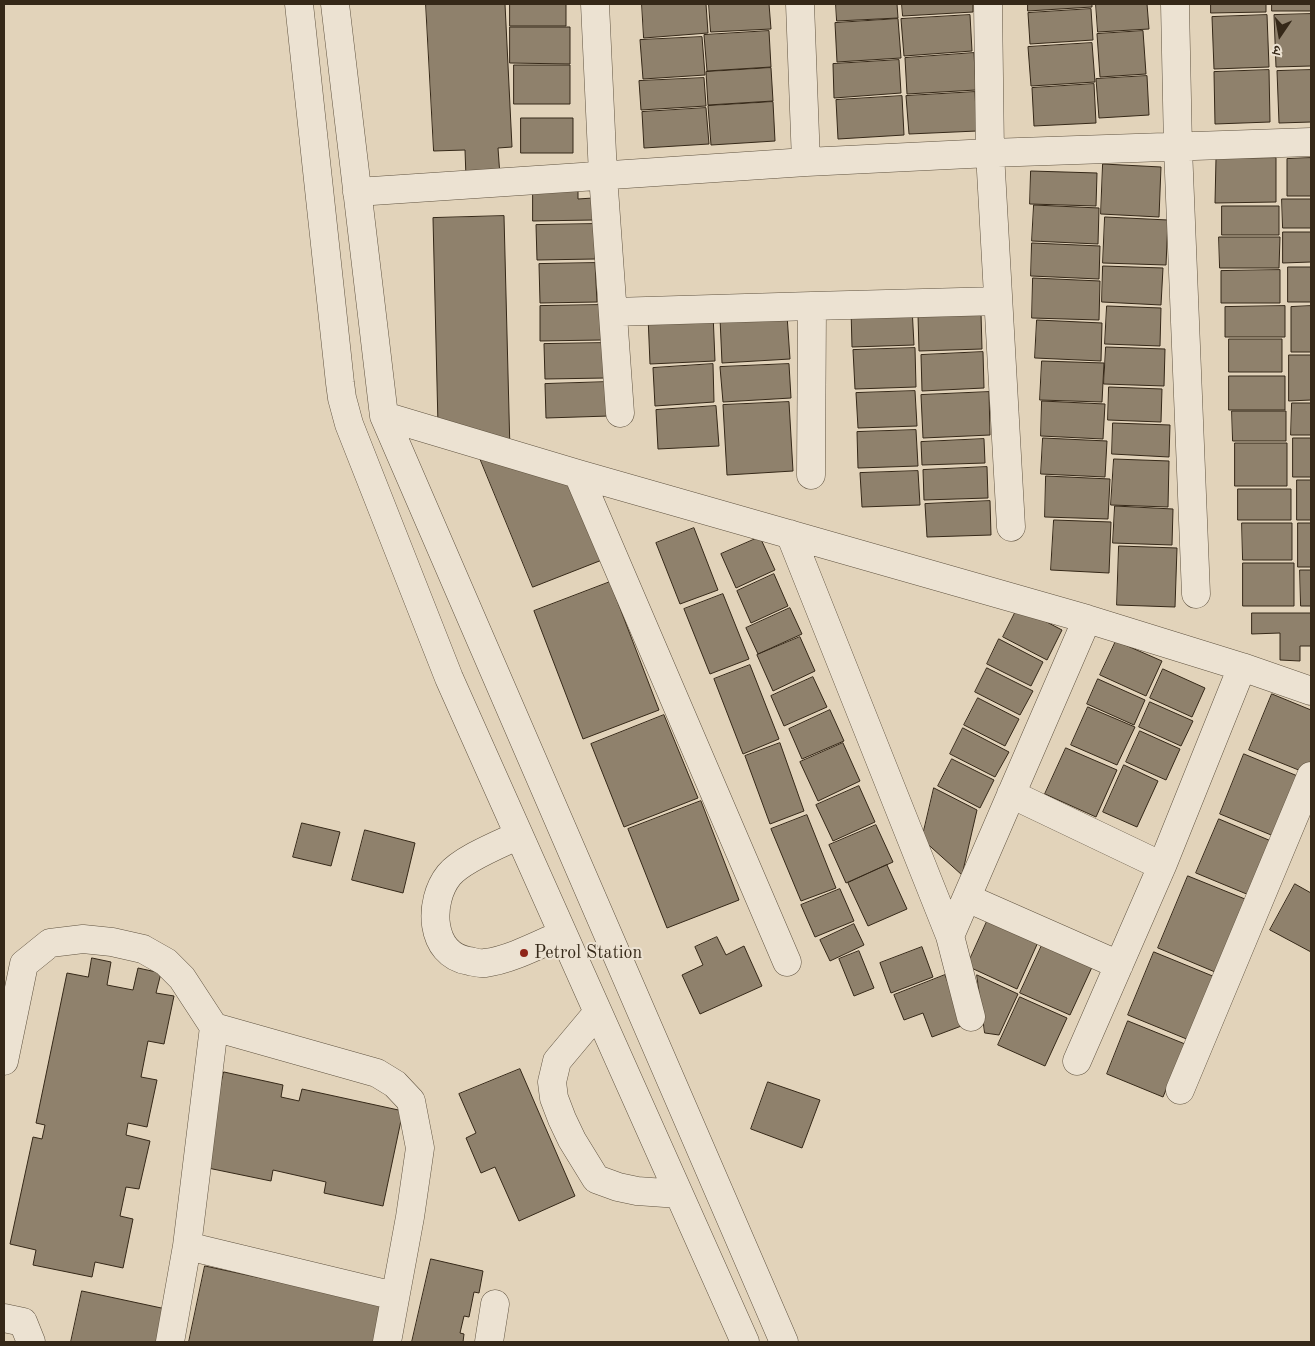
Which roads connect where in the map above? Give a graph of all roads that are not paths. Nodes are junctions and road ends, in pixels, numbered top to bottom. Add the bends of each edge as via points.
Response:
1 (299, 4) edge
2 (335, 4) edge
3 (595, 4) edge
4 (800, 4) edge
5 (988, 4) edge
6 (1175, 4) edge
7 (1311, 142) edge
8 (1178, 148) junction
9 (990, 153) junction
10 (806, 162) junction
11 (603, 175) junction
12 (357, 192) junction
13 (998, 301) junction
14 (812, 306) junction
15 (613, 312) junction
16 (620, 414) dead end
17 (384, 416) junction
18 (578, 474) junction
19 (812, 475) dead end
20 (1011, 527) dead end
21 (790, 534) junction
22 (1196, 594) dead end
23 (1087, 619) junction
24 (1242, 667) junction
25 (1311, 691) edge
26 (1311, 776) edge
27 (1011, 794) junction
28 (519, 835) junction
29 (1162, 866) junction
30 (967, 898) junction
31 (563, 934) junction
32 (950, 936) junction
33 (787, 962) dead end
34 (1118, 965) junction
35 (629, 984) junction
36 (595, 1005) junction
37 (971, 1018) dead end
38 (214, 1027) junction
39 (4, 1061) edge
40 (1077, 1061) dead end
41 (1180, 1090) dead end
42 (679, 1194) junction
43 (187, 1246) junction
44 (395, 1296) junction
45 (494, 1304) dead end
46 (4, 1318) edge
47 (31, 1342) edge
48 (170, 1342) edge
49 (387, 1342) edge
50 (490, 1342) edge
51 (745, 1342) edge
52 (784, 1342) edge

1 - 28 street via 338,373 345,412 449,678
2 - 12 street
3 - 11 street
4 - 10 street
5 - 9 street
6 - 8 street
7 - 8 street
8 - 9 street
8 - 22 street
9 - 10 street
9 - 13 street
10 - 11 street
11 - 12 street
11 - 15 street
12 - 17 street
13 - 14 street
13 - 20 street
14 - 15 street
14 - 19 street
15 - 16 street
17 - 18 street
17 - 35 street
18 - 21 street
18 - 33 street
21 - 23 street
21 - 32 street
23 - 24 street
23 - 27 street
24 - 25 street
24 - 29 street
26 - 41 street
27 - 29 street
27 - 30 street
28 - 31 street
28 - 31 street via 470,858 450,874 436,904 438,935 447,950 460,960 483,964 512,956
29 - 34 street
30 - 32 street
30 - 34 street
31 - 36 street
32 - 37 street
34 - 40 street
35 - 36 street
35 - 52 street
36 - 42 street
36 - 42 street via 557,1062 552,1082 562,1119 596,1179 637,1191
38 - 39 street via 182,978 166,962 143,949 83,939 50,943 24,964
38 - 43 street
38 - 44 street via 376,1073 395,1084 411,1100 420,1148
42 - 51 street
43 - 44 street
43 - 48 street
44 - 49 street
45 - 50 street
46 - 47 street via 23,1322

